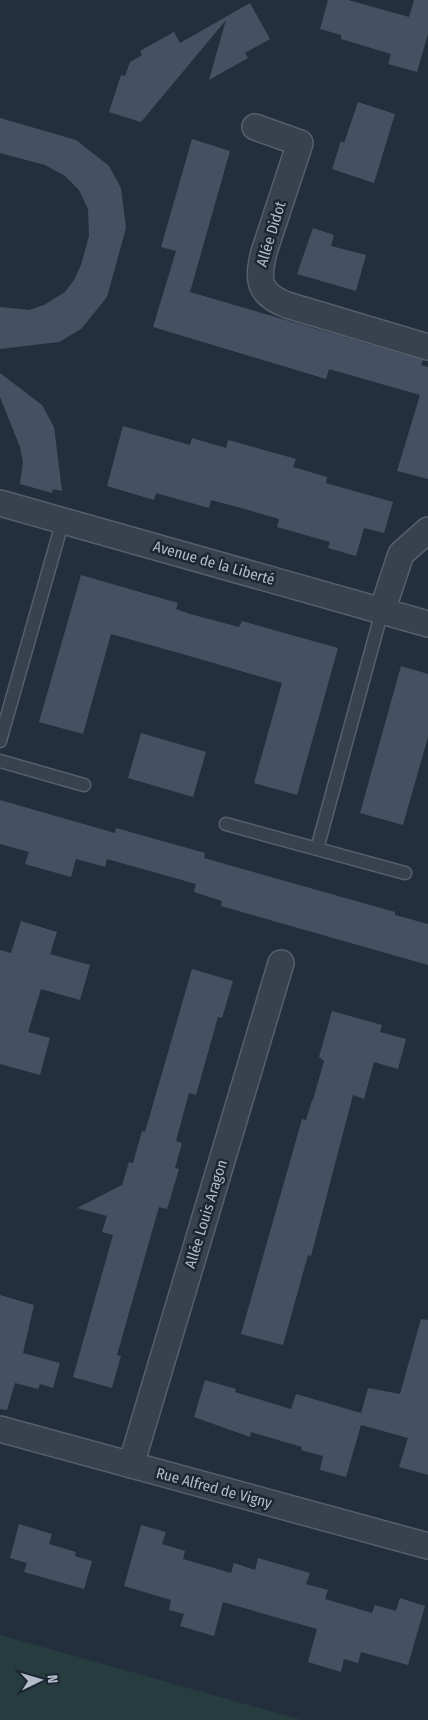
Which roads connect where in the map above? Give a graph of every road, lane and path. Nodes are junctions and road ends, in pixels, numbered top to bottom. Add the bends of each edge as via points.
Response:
1 (255, 127) dead end
2 (428, 347) edge
3 (0, 503) edge
4 (62, 520) junction
5 (428, 530) edge
6 (382, 611) junction
7 (428, 624) edge
8 (0, 741) edge
9 (0, 761) edge
10 (84, 785) dead end
11 (226, 824) dead end
12 (317, 850) junction
13 (405, 873) dead end
14 (281, 963) dead end
15 (0, 1429) edge
16 (131, 1465) junction
17 (428, 1546) edge

1 - 2 street, Allée Didot via 300,143 264,252 260,270 264,290 273,300 287,305
3 - 4 street, Avenue de la Liberté
4 - 6 street, Avenue de la Liberté
4 - 8 lane
5 - 6 street via 401,554
6 - 7 street, Avenue de la Liberté
6 - 12 lane
9 - 10 lane
11 - 12 lane
12 - 13 lane
14 - 16 street, Allée Louis Aragon
15 - 16 street, Rue Alfred de Vigny
16 - 17 street, Rue Alfred de Vigny

